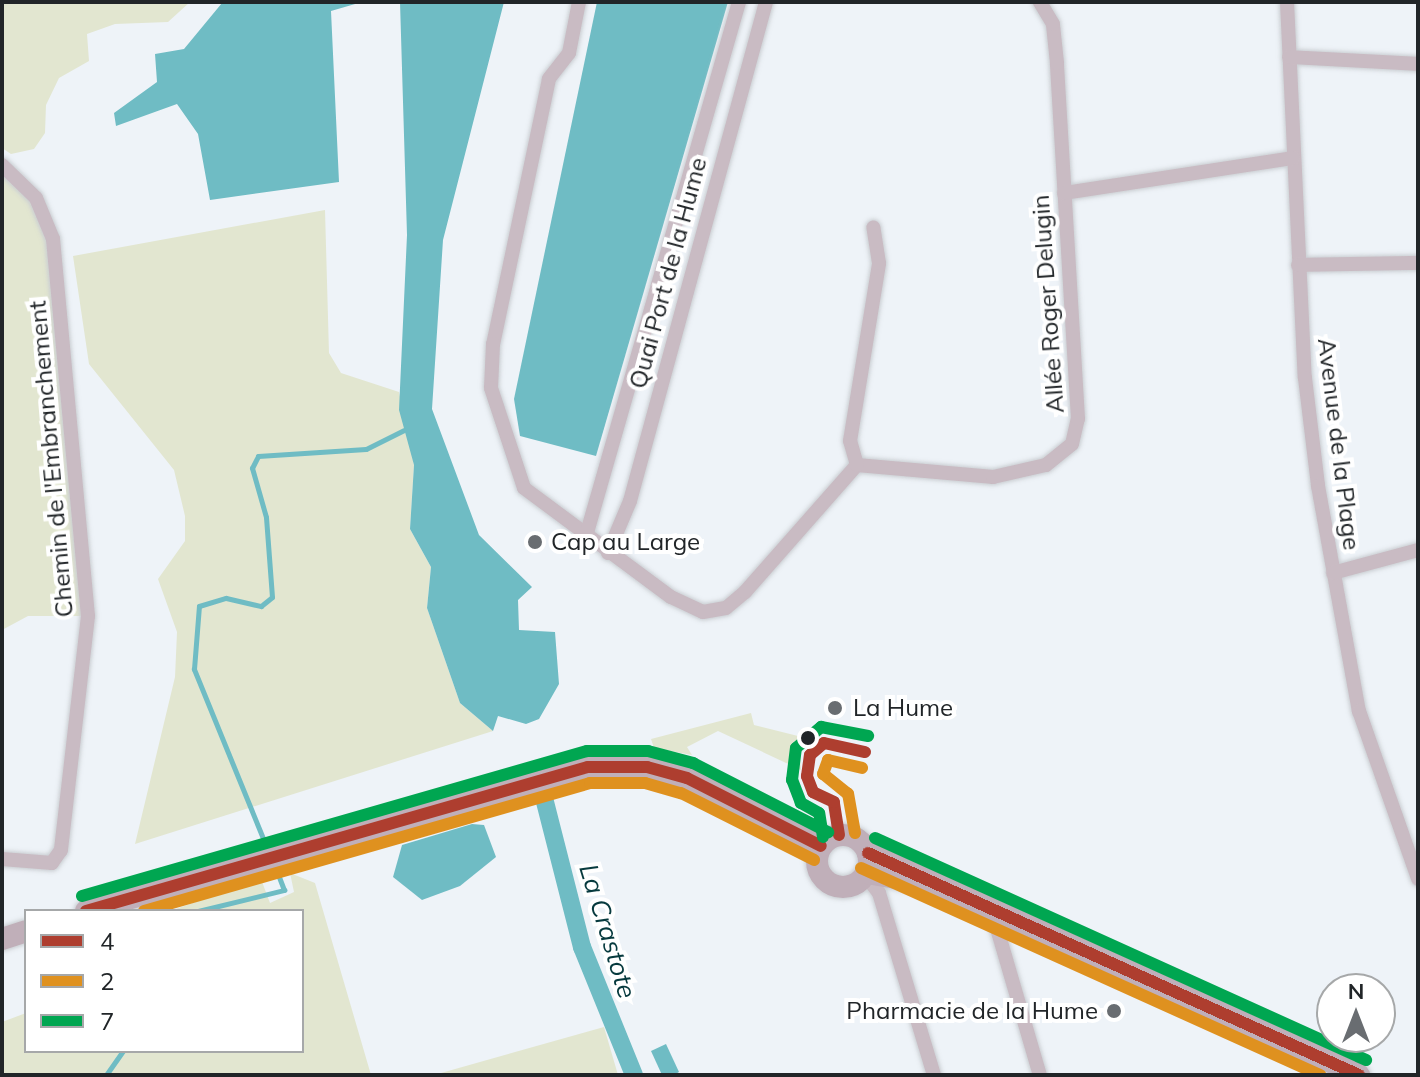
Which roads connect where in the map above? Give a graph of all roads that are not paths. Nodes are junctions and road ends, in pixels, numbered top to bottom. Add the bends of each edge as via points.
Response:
1 (579, 2) edge
2 (739, 2) edge
3 (766, 2) edge
4 (1040, 2) edge
5 (1287, 2) edge
6 (1289, 57) junction
7 (1418, 64) edge
8 (1293, 158) junction
9 (2, 165) edge
10 (1064, 193) junction
11 (873, 227) dead end
12 (1418, 263) edge
13 (1298, 265) junction
14 (857, 465) junction
15 (582, 533) junction
16 (1418, 550) edge
17 (608, 553) junction
18 (1333, 573) junction
19 (821, 846) junction
20 (2, 859) edge
21 (866, 867) junction
22 (1418, 879) edge
23 (93, 909) edge
24 (996, 925) junction
25 (24, 932) edge
26 (2, 939) edge
27 (934, 1075) edge
28 (1040, 1075) edge
29 (1327, 1075) edge
30 (1359, 1075) edge

1 - 15 street via 569,53 549,79 490,366 515,475
2 - 15 street, Quai Port de la Hume
3 - 17 street, Quai Port de la Hume via 630,501
4 - 10 street, Allée Roger Delugin via 1055,33
5 - 6 street, Avenue de la Plage
6 - 7 street
6 - 8 street, Avenue de la Plage
8 - 10 street
8 - 13 street, Avenue de la Plage
9 - 20 street, Chemin de l'Embranchement via 36,198 53,239 88,581 84,685 57,860
10 - 14 street, Allée Roger Delugin via 1078,419 1068,451 1046,465 979,478
11 - 14 street via 879,263 850,441
12 - 13 street
13 - 18 street, Avenue de la Plage via 1305,378
14 - 17 street via 726,608 687,607
15 - 17 street
16 - 18 street
18 - 22 street, Avenue de la Plage via 1359,711
19 - 21 main road via 846,835
19 - 21 main road via 817,867 825,881 851,886
19 - 23 main road via 750,806 661,769 588,767
21 - 24 main road via 907,879
21 - 27 street via 879,893
21 - 30 main road
24 - 28 street
24 - 29 main road
25 - 26 main road

